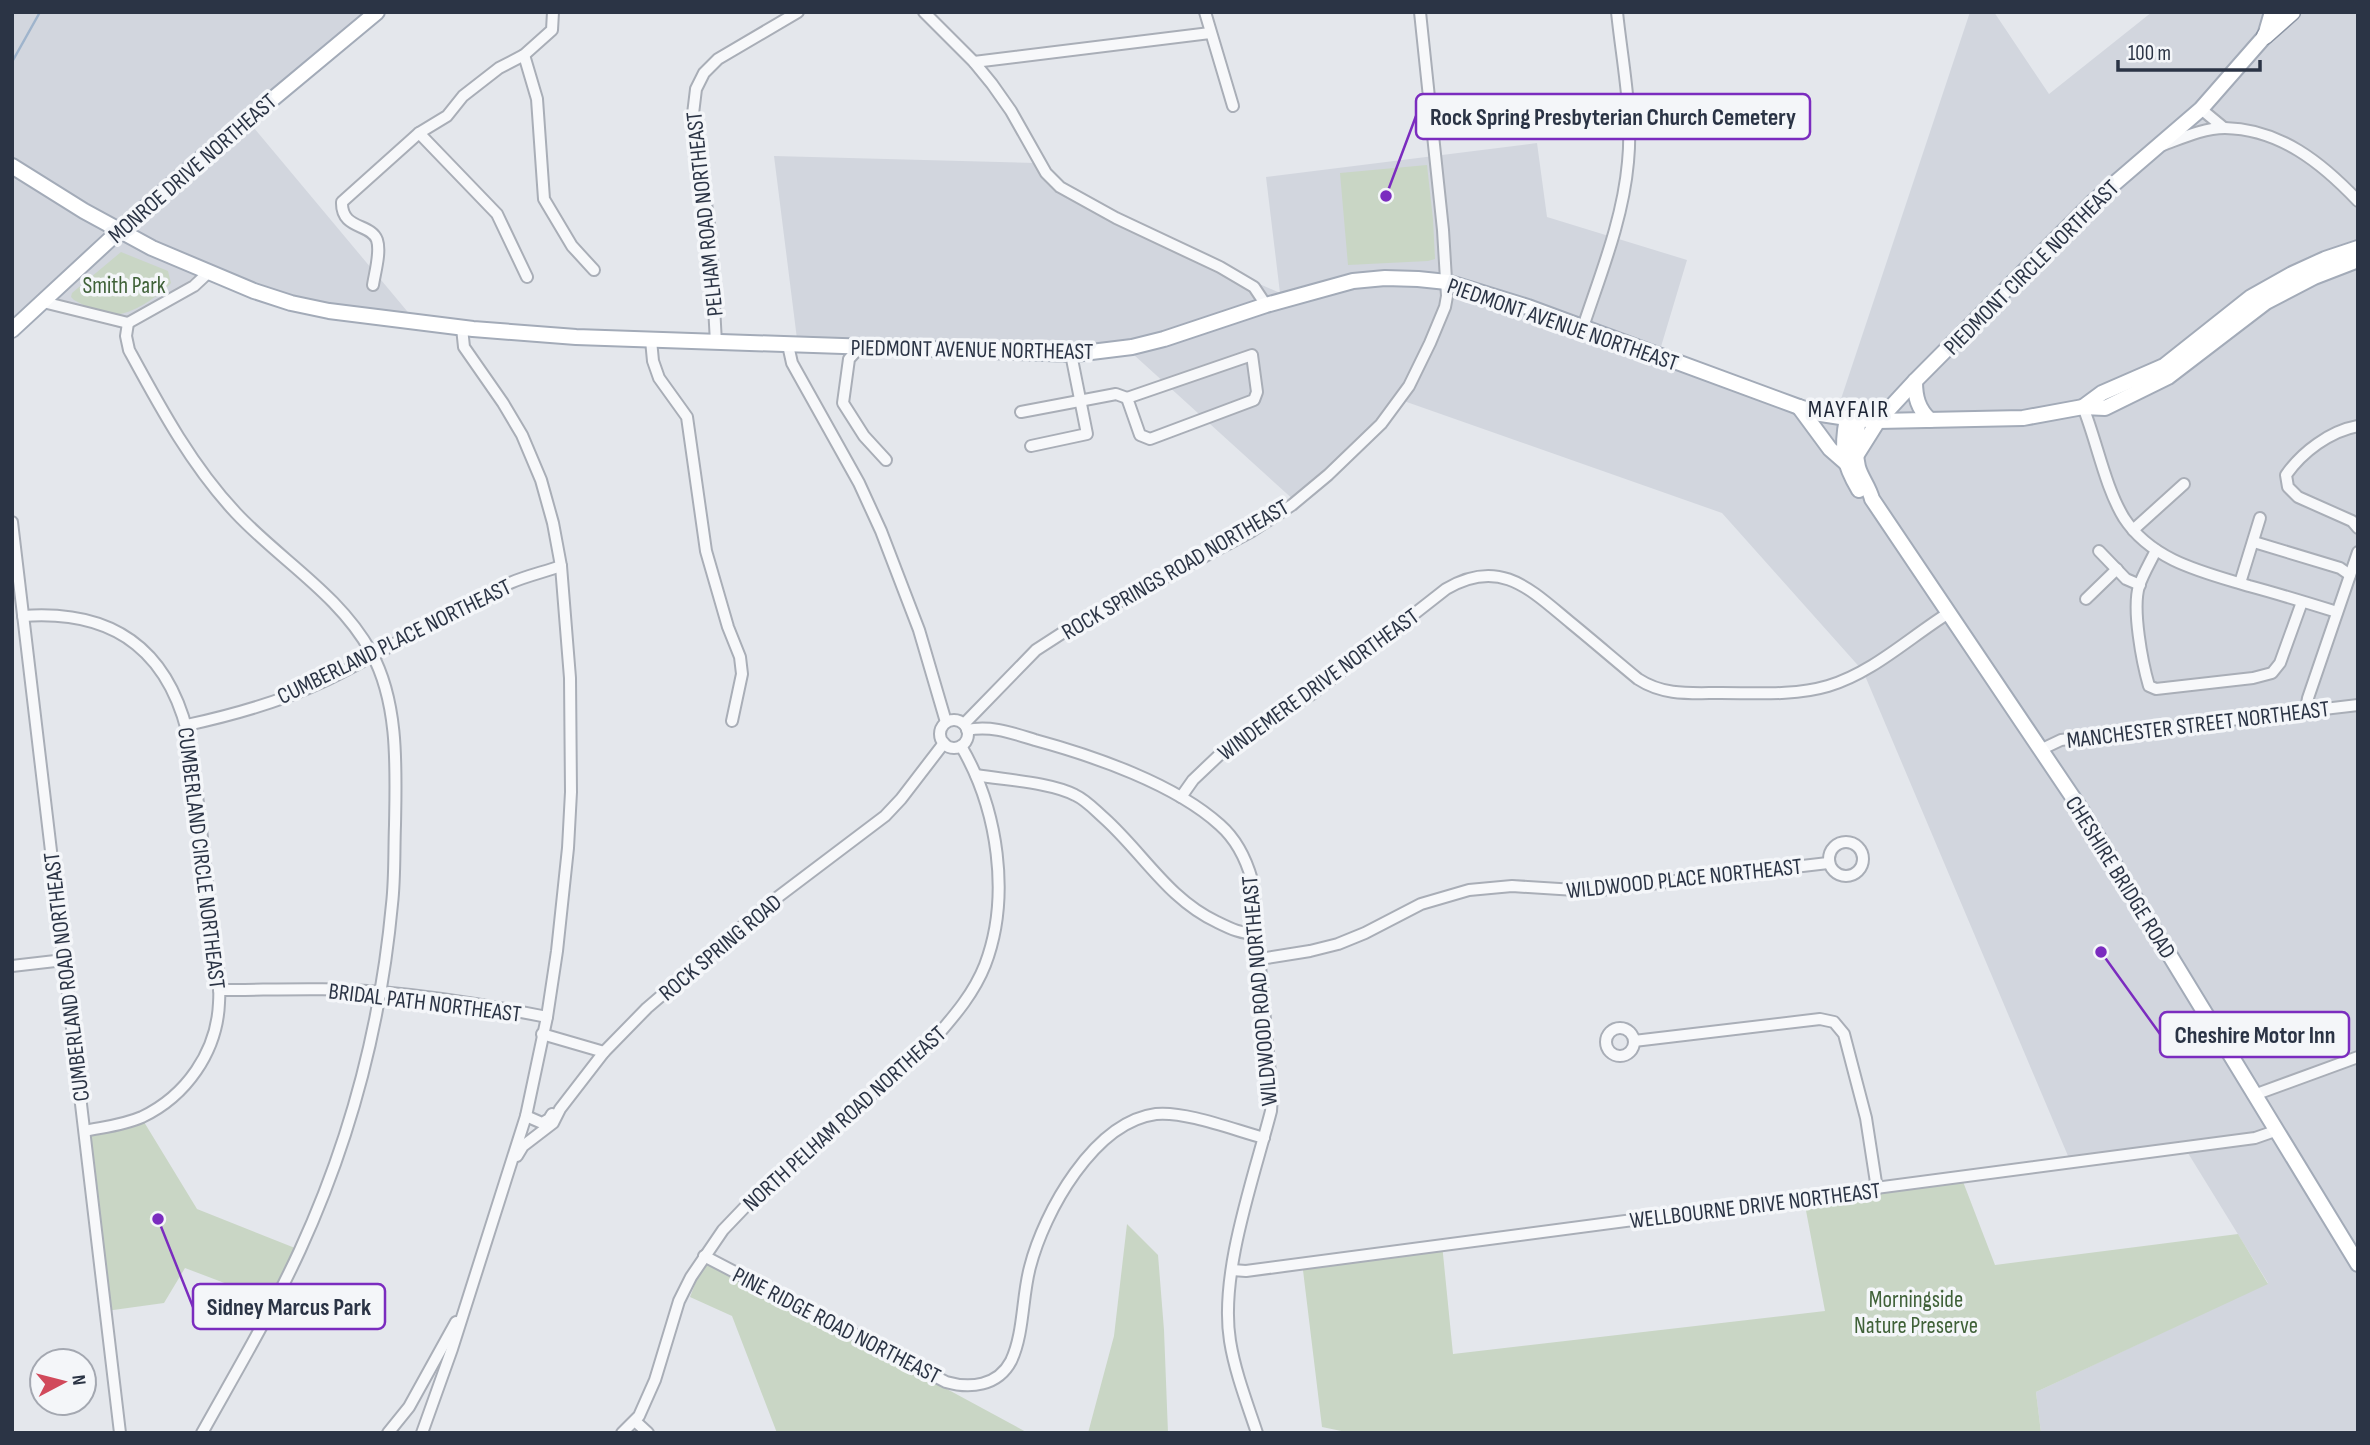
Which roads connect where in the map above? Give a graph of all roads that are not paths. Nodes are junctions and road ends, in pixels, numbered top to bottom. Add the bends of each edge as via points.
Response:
1 (377, 12) edge
2 (554, 12) edge
3 (798, 12) edge
4 (924, 12) edge
5 (1205, 12) edge
6 (1420, 12) edge
7 (1617, 12) edge
8 (2272, 12) edge
9 (2292, 12) edge
10 (1210, 33) junction
11 (2265, 36) junction
12 (524, 55) junction
13 (974, 62) junction
14 (1233, 106) dead end
15 (2201, 109) junction
16 (2190, 120) junction
17 (2224, 128) junction
18 (2208, 131) junction
19 (419, 133) junction
20 (2157, 147) junction
21 (12, 166) edge
22 (2358, 201) edge
23 (119, 231) junction
24 (2358, 248) edge
25 (2358, 260) edge
26 (594, 270) dead end
27 (209, 272) junction
28 (527, 277) dead end
29 (1447, 282) junction
30 (373, 285) dead end
31 (43, 302) junction
32 (1266, 305) junction
33 (128, 323) junction
34 (1583, 327) junction
35 (462, 328) junction
36 (12, 330) edge
37 (651, 340) junction
38 (716, 343) junction
39 (788, 345) junction
40 (859, 348) junction
41 (1071, 354) junction
42 (1915, 381) junction
43 (1127, 398) junction
44 (1080, 400) junction
45 (1799, 407) junction
46 (2083, 407) junction
47 (1021, 412) dead end
48 (1853, 419) junction
49 (1930, 420) junction
50 (1878, 421) junction
51 (2358, 426) edge
52 (1031, 446) dead end
53 (886, 460) dead end
54 (1851, 460) junction
55 (2183, 484) dead end
56 (2260, 518) dead end
57 (12, 522) edge
58 (2358, 528) edge
59 (2133, 530) junction
60 (2253, 542) junction
61 (2156, 550) junction
62 (2099, 551) dead end
63 (2358, 552) edge
64 (561, 566) junction
65 (2117, 569) junction
66 (2350, 575) junction
67 (2240, 583) junction
68 (2140, 585) junction
69 (2086, 600) dead end
70 (2302, 601) junction
71 (2337, 612) junction
72 (1947, 614) junction
73 (23, 616) junction
74 (372, 654) junction
75 (2358, 705) edge
76 (2306, 710) junction
77 (732, 721) dead end
78 (946, 722) junction
79 (187, 725) junction
80 (966, 727) junction
81 (944, 743) junction
82 (961, 746) junction
83 (2040, 750) junction
84 (975, 775) junction
85 (1181, 797) junction
86 (1828, 863) dead end
87 (1257, 934) junction
88 (1260, 959) junction
89 (64, 960) junction
90 (12, 966) edge
91 (219, 990) junction
92 (380, 992) junction
93 (547, 1017) junction
94 (542, 1034) junction
95 (1634, 1041) dead end
96 (604, 1052) junction
97 (2358, 1057) edge
98 (2254, 1095) junction
99 (560, 1109) junction
100 (526, 1116) junction
101 (2275, 1130) junction
102 (85, 1131) junction
103 (1264, 1138) junction
104 (512, 1164) junction
105 (1877, 1189) junction
106 (704, 1256) junction
107 (2358, 1264) edge
108 (1232, 1270) junction
109 (465, 1304) junction
110 (635, 1421) junction
111 (120, 1433) edge
112 (202, 1433) edge
113 (388, 1433) edge
114 (422, 1433) edge
115 (622, 1433) edge
116 (648, 1433) edge
117 (1257, 1433) edge

1 - 23 main road, MONROE DRIVE NORTHEAST
2 - 12 street via 552,30
3 - 38 street, PELHAM ROAD NORTHEAST via 718,59 696,89 693,114 710,231
4 - 13 street
5 - 10 street
6 - 29 street, ROCK SPRINGS ROAD NORTHEAST
7 - 34 street via 1628,112 1628,160 1619,218
8 - 11 main road
9 - 11 highway
10 - 13 street
10 - 14 street
11 - 15 main road
12 - 19 street via 499,68 463,96 447,116
12 - 26 street via 537,99 544,199 572,246
13 - 32 street via 1011,111 1046,173 1060,187 1220,267 1254,287
15 - 16 main road, PIEDMONT CIRCLE NORTHEAST
15 - 17 street
16 - 18 street
16 - 20 main road, PIEDMONT CIRCLE NORTHEAST
17 - 18 street
17 - 22 street via 2265,135 2304,153
18 - 20 street
19 - 28 street via 497,214
19 - 30 street via 342,202 347,218 377,239
20 - 42 main road, PIEDMONT CIRCLE NORTHEAST via 2093,202
21 - 23 main road, PIEDMONT AVENUE NORTHEAST
23 - 27 main road, PIEDMONT AVENUE NORTHEAST
23 - 31 main road, MONROE DRIVE NORTHEAST
24 - 46 main road via 2301,269 2251,297 2164,366 2102,393
25 - 46 main road, PIEDMONT AVENUE NORTHEAST via 2266,302 2168,377 2105,408
27 - 33 street via 194,286
27 - 35 main road, PIEDMONT AVENUE NORTHEAST via 267,295 329,311
29 - 32 main road, PIEDMONT AVENUE NORTHEAST via 1360,280
29 - 34 main road, PIEDMONT AVENUE NORTHEAST
29 - 80 street, ROCK SPRINGS ROAD NORTHEAST via 1445,307 1409,386 1381,424 1328,475 1252,531 1035,650
31 - 33 street
31 - 36 main road, MONROE DRIVE NORTHEAST
32 - 41 main road, PIEDMONT AVENUE NORTHEAST via 1164,339
33 - 74 street via 129,350 173,430 209,482 260,537 338,605
34 - 45 main road, PIEDMONT AVENUE NORTHEAST
35 - 37 main road, PIEDMONT AVENUE NORTHEAST
35 - 64 street via 464,347 508,411 532,458 554,523
37 - 38 main road, PIEDMONT AVENUE NORTHEAST
37 - 77 street via 659,379 687,417 706,551 740,657 742,674
38 - 39 main road, PIEDMONT AVENUE NORTHEAST
39 - 40 main road, PIEDMONT AVENUE NORTHEAST
39 - 78 street via 792,363 881,531 919,630
40 - 41 main road, PIEDMONT AVENUE NORTHEAST
40 - 53 street via 849,359 843,403
41 - 44 street
42 - 49 main road via 1918,404
42 - 50 main road, PIEDMONT CIRCLE NORTHEAST
43 - 43 street via 1140,435 1150,439 1254,400 1252,355
43 - 44 street via 1116,394
44 - 47 street
44 - 52 street via 1087,434
45 - 48 main road, PIEDMONT AVENUE NORTHEAST
45 - 54 main road via 1830,449
46 - 49 main road, PIEDMONT AVENUE NORTHEAST via 2024,418
46 - 59 street via 2117,505
48 - 50 main road, PIEDMONT AVENUE NORTHEAST
48 - 54 main road via 1843,447
49 - 50 main road, PIEDMONT AVENUE NORTHEAST
50 - 54 main road, PIEDMONT CIRCLE NORTHEAST
51 - 58 street via 2342,429 2313,448 2286,475 2288,487 2298,497
54 - 72 main road, CHESHIRE BRIDGE ROAD via 1861,493 1872,499
55 - 59 street
56 - 60 street
57 - 73 street, CUMBERLAND ROAD NORTHEAST
59 - 61 street
60 - 66 street
60 - 67 street
61 - 67 street
61 - 68 street
62 - 65 street
63 - 66 street
64 - 74 street, CUMBERLAND PLACE NORTHEAST via 511,583
64 - 93 street via 570,678 571,792 564,900
65 - 68 street
65 - 69 street
66 - 71 street
67 - 70 street
68 - 70 street via 2138,626 2144,668 2149,686 2156,689 2272,673 2280,663
70 - 71 street
71 - 76 street
72 - 83 main road, CHESHIRE BRIDGE ROAD
72 - 85 street, WINDEMERE DRIVE NORTHEAST via 1863,671 1828,686 1791,692 1678,694 1638,679 1524,584 1499,576 1471,578 1446,589 1312,694 1234,741
73 - 79 street, CUMBERLAND CIRCLE NORTHEAST via 78,617 127,638 165,676
73 - 89 street, CUMBERLAND ROAD NORTHEAST
74 - 79 street, CUMBERLAND PLACE NORTHEAST via 281,699
74 - 92 street via 390,709 396,791 393,900
75 - 76 street, MANCHESTER STREET NORTHEAST
76 - 83 street, MANCHESTER STREET NORTHEAST via 2061,740
78 - 80 street via 954,720
78 - 81 street via 940,734
79 - 91 street, CUMBERLAND CIRCLE NORTHEAST
80 - 82 street via 967,739
80 - 85 street, WILDWOOD ROAD NORTHEAST via 992,728 1052,744 1127,771
81 - 82 street via 952,748
81 - 96 street, ROCK SPRING ROAD via 885,816 717,946
82 - 84 street, NORTH PELHAM ROAD NORTHEAST
83 - 98 main road, CHESHIRE BRIDGE ROAD
84 - 87 street via 1075,794 1115,828 1184,903 1238,932
84 - 106 street, NORTH PELHAM ROAD NORTHEAST via 992,832 999,892 993,941 974,988 936,1037 745,1206
85 - 87 street, WILDWOOD ROAD NORTHEAST via 1220,825 1241,851 1252,880
86 - 88 street, WILDWOOD PLACE NORTHEAST via 1591,891 1469,890 1421,904 1338,944
87 - 88 street, WILDWOOD ROAD NORTHEAST
88 - 103 street, WILDWOOD ROAD NORTHEAST via 1272,1096
89 - 90 street
89 - 102 street, CUMBERLAND ROAD NORTHEAST
91 - 92 street, BRIDAL PATH NORTHEAST
91 - 102 street, CUMBERLAND CIRCLE NORTHEAST via 211,1044 182,1088 141,1117
92 - 93 street, BRIDAL PATH NORTHEAST
92 - 112 street via 367,1056 327,1187 300,1250
93 - 94 street
94 - 96 street
94 - 100 street
95 - 105 street via 1820,1018 1834,1022 1844,1034 1859,1087
96 - 99 street, ROCK SPRING ROAD
97 - 98 street
98 - 101 main road, CHESHIRE BRIDGE ROAD
99 - 100 street via 542,1123
99 - 104 street, ROCK SPRING ROAD via 553,1122 523,1146
100 - 104 street
101 - 105 street, WELLBOURNE DRIVE NORTHEAST via 2255,1138
101 - 107 main road, CHESHIRE BRIDGE ROAD
102 - 111 street, CUMBERLAND ROAD NORTHEAST
103 - 106 street, PINE RIDGE ROAD NORTHEAST via 1168,1114 1138,1118 1112,1133 1071,1178 1042,1230 1010,1361 997,1377 978,1385 946,1382
103 - 108 street, WILDWOOD ROAD NORTHEAST
104 - 109 street
105 - 108 street, WELLBOURNE DRIVE NORTHEAST
106 - 110 street, NORTH PELHAM ROAD NORTHEAST via 679,1301 655,1380
108 - 117 street, WILDWOOD ROAD NORTHEAST via 1230,1340
109 - 113 street via 409,1408
109 - 114 street
110 - 115 street, NORTH PELHAM ROAD NORTHEAST
110 - 116 street

